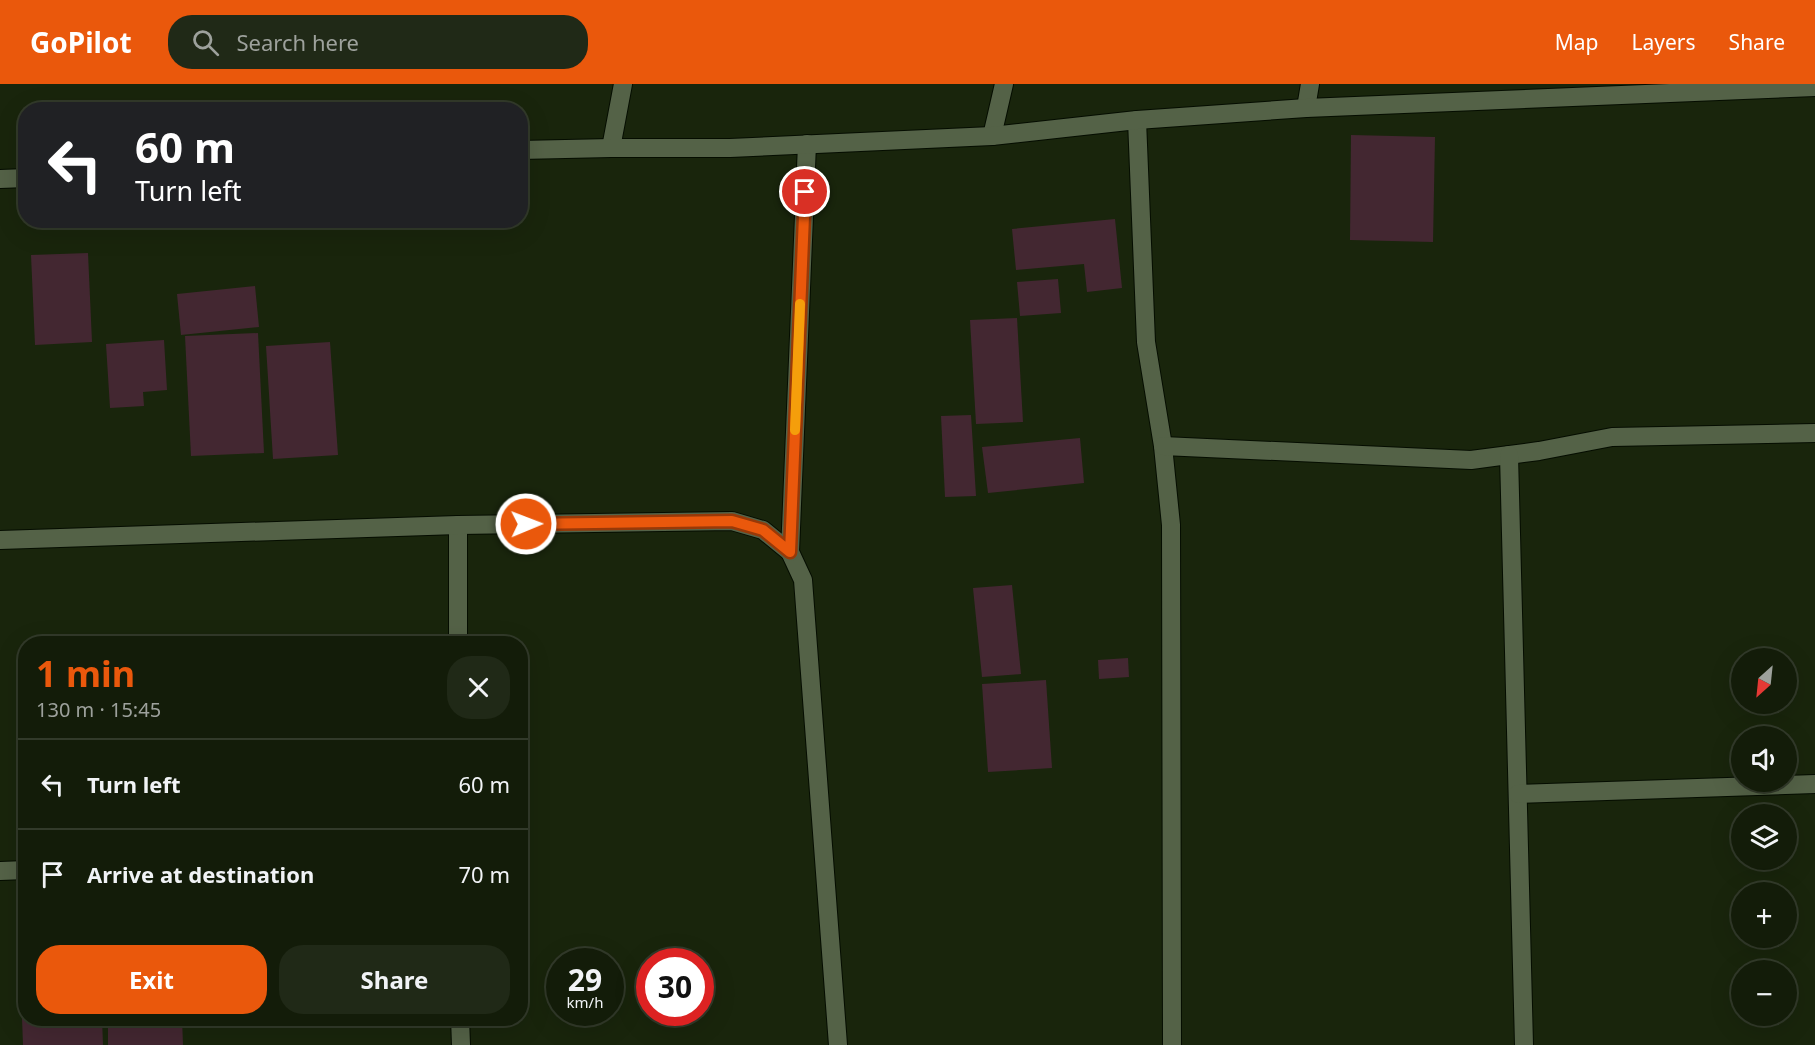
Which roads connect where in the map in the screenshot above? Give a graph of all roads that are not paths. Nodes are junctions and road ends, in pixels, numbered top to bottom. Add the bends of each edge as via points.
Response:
1 (623, 84) edge
2 (1004, 84) edge
3 (1310, 84) edge
4 (1815, 87) edge
5 (1306, 108) junction
6 (1137, 120) junction
7 (992, 136) junction
8 (807, 144) junction
9 (611, 148) junction
10 (528, 150) edge
11 (18, 178) edge
12 (0, 179) edge
13 (1815, 433) edge
14 (1163, 446) junction
15 (1509, 455) junction
16 (458, 525) junction
17 (0, 540) edge
18 (790, 552) junction
19 (458, 636) edge
20 (1815, 784) edge
21 (1518, 794) junction
22 (0, 870) edge
23 (18, 870) edge
24 (460, 1026) edge
25 (461, 1045) edge
26 (838, 1045) edge
27 (1172, 1045) edge
28 (1524, 1045) edge

1 - 9 street
2 - 7 street
3 - 5 street
4 - 5 street
5 - 6 street
6 - 7 street
6 - 14 street via 1146,342
7 - 8 street
8 - 9 street
8 - 18 street
9 - 10 street
11 - 12 street
13 - 15 street via 1611,437
14 - 15 street via 1471,460
14 - 27 street via 1171,525
15 - 21 street
16 - 17 street
16 - 18 street via 732,521 763,530
16 - 19 street
18 - 26 street via 803,580
20 - 21 street
21 - 28 street
22 - 23 street
24 - 25 street

